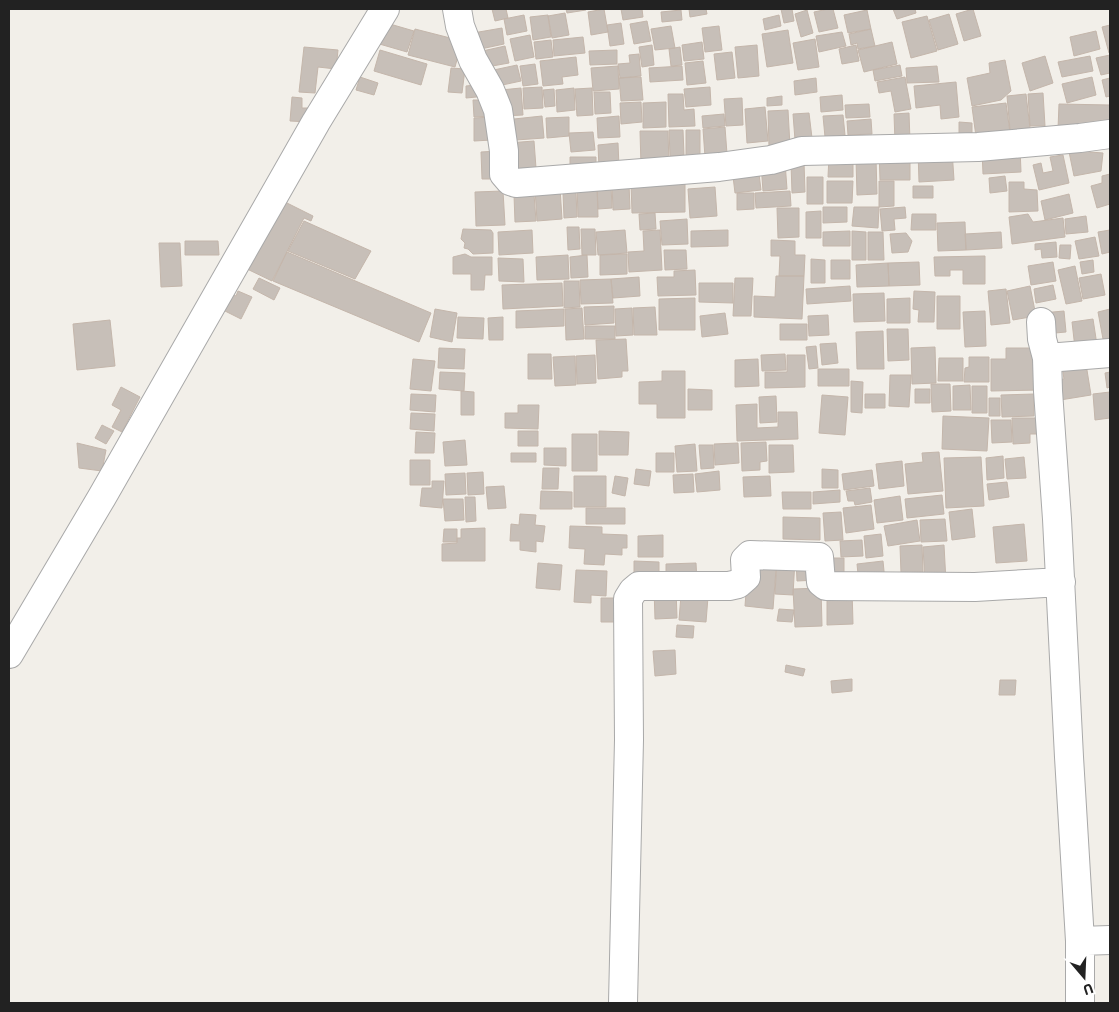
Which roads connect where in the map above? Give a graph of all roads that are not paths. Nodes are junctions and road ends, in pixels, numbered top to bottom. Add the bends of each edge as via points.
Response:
1 (385, 9) edge
2 (457, 9) edge
3 (1110, 134) edge
4 (1040, 322) dead end
5 (1110, 353) edge
6 (1048, 358) junction
7 (1061, 582) junction
8 (9, 654) edge
9 (1110, 940) edge
10 (1080, 941) junction
11 (623, 1003) edge
12 (1080, 1003) edge

1 - 8 street via 316,122
2 - 3 street via 473,60 498,110 504,174 516,182 719,167 771,160 802,151 978,147
4 - 6 street
5 - 6 street
6 - 7 street
7 - 10 street
7 - 11 street via 975,587 826,586 821,582 819,557 750,555 745,560 746,577 738,584 638,586 628,599 629,740
9 - 10 street
10 - 12 street

